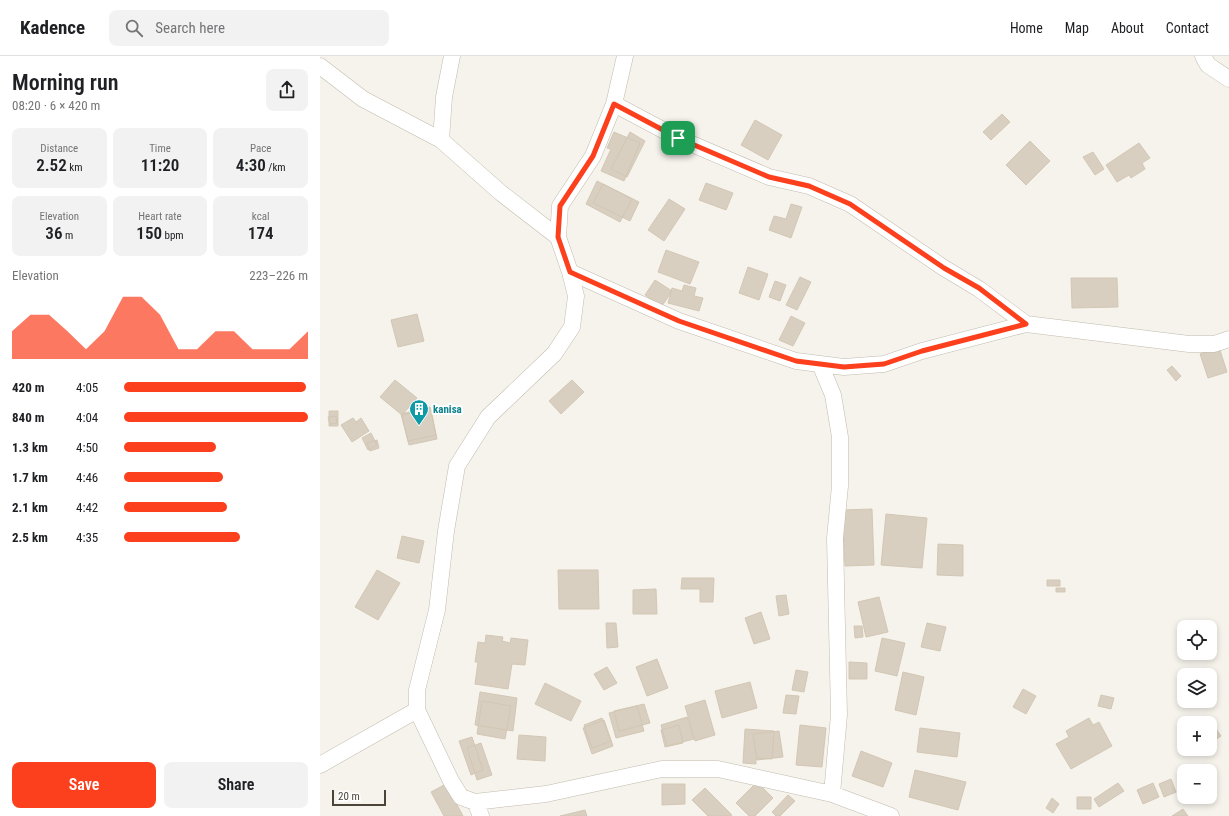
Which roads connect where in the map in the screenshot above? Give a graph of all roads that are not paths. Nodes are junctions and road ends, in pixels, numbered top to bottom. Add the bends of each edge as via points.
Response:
1 (452, 56) edge
2 (625, 56) edge
3 (1203, 56) edge
4 (320, 66) edge
5 (1229, 79) edge
6 (614, 104) junction
7 (441, 140) junction
8 (558, 237) junction
9 (570, 272) junction
10 (1026, 324) junction
11 (1229, 339) edge
12 (820, 364) junction
13 (417, 710) junction
14 (320, 765) edge
15 (832, 794) junction
16 (478, 809) edge
17 (891, 816) edge

1 - 7 street via 444,97
2 - 6 street
3 - 5 street via 1208,65
4 - 7 street via 363,99
6 - 8 street via 593,156 560,206
6 - 10 street via 678,138 769,177 809,186 850,204 944,268 979,288
7 - 8 street
8 - 9 street
9 - 12 street via 679,321 796,361
9 - 13 street via 576,296 572,327 554,354 488,417 456,466 437,610 417,690
10 - 11 street via 1189,344 1214,344
10 - 12 street via 929,349 884,364 844,367
12 - 15 street via 833,395 840,437 840,486 835,538 839,715
13 - 14 street
13 - 16 street via 450,781 461,797
15 - 16 street via 718,769 662,769
15 - 17 street

